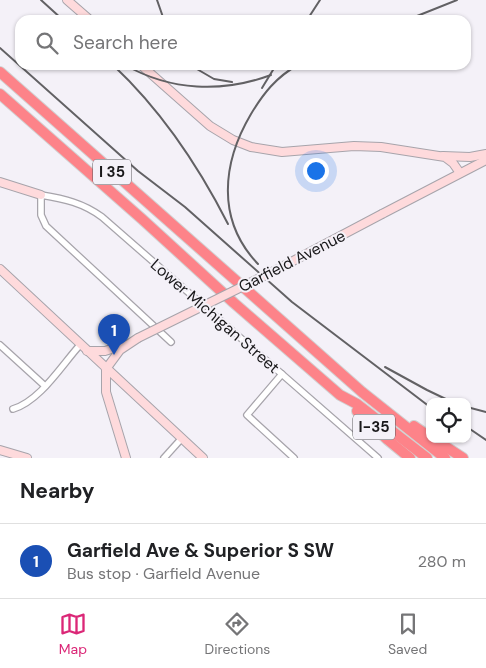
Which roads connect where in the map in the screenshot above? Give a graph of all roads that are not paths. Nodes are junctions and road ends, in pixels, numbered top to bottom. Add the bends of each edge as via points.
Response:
1 (67, 0) edge
2 (84, 15) edge
3 (147, 70) edge
4 (0, 72) edge
5 (0, 94) edge
6 (486, 154) edge
7 (440, 156) junction
8 (486, 160) edge
9 (460, 173) junction
10 (0, 182) edge
11 (41, 195) junction
12 (0, 269) edge
13 (170, 342) dead end
14 (128, 344) junction
15 (0, 345) edge
16 (80, 345) junction
17 (87, 351) junction
18 (106, 369) junction
19 (282, 374) junction
20 (44, 386) junction
21 (362, 392) junction
22 (340, 395) junction
23 (12, 409) dead end
24 (426, 434) edge
25 (182, 438) junction
26 (440, 443) edge
27 (0, 450) edge
28 (27, 458) edge
29 (126, 458) edge
30 (164, 458) edge
31 (203, 458) edge
32 (294, 458) edge
33 (378, 458) edge
34 (410, 458) edge
35 (427, 458) edge
36 (445, 458) edge
37 (463, 458) edge

1 - 2 street
3 - 7 street via 210,126 251,147 282,152 381,147
4 - 21 highway, I 35
5 - 22 highway, I 35
6 - 7 street
7 - 9 street via 451,161
8 - 9 street, Garfield Avenue
9 - 14 street, Garfield Avenue, bridge
10 - 11 street
11 - 13 street via 41,215 46,226
11 - 19 street, Lower Michigan Street via 75,201 91,209
12 - 16 street
14 - 17 street via 105,351
14 - 18 street, Garfield Avenue
15 - 20 street
16 - 17 street
16 - 20 street
17 - 18 street
18 - 25 street
18 - 29 street via 106,392
19 - 32 street via 247,415
19 - 33 street, Lower Michigan Street
20 - 23 street via 26,403
21 - 24 highway
21 - 36 highway, I 35
22 - 34 highway, I-35
22 - 35 highway, I 35 via 357,404
25 - 30 street
25 - 31 street
26 - 37 highway
27 - 28 street

